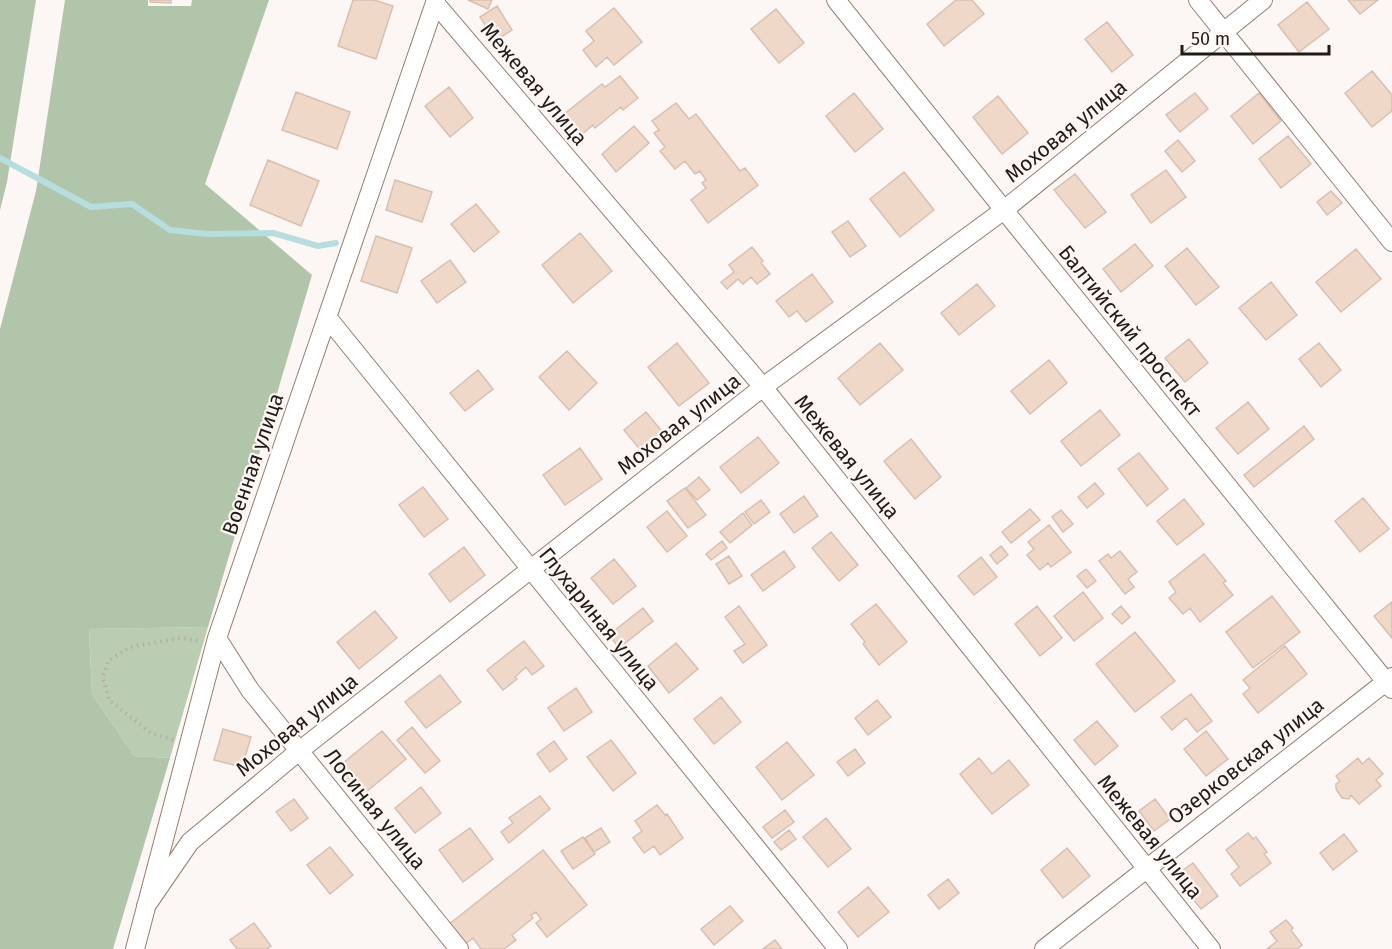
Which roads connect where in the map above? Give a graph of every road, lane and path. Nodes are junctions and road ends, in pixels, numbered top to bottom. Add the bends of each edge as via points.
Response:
1 (836, 0) edge
2 (1198, 0) edge
3 (1263, 0) edge
4 (436, 2) edge
5 (1223, 33) junction
6 (1004, 210) junction
7 (1392, 242) edge
8 (327, 316) junction
9 (763, 387) junction
10 (530, 570) junction
11 (208, 640) junction
12 (1390, 682) edge
13 (167, 739) dead end
14 (298, 751) junction
15 (1146, 867) junction
16 (146, 906) junction
17 (135, 949) edge
18 (459, 949) edge
19 (838, 949) edge
20 (1044, 949) edge
21 (1211, 949) edge

1 - 6 street, Балтийский проспект
2 - 5 street
3 - 5 street, Моховая улица
4 - 8 street, Военная улица
4 - 9 street, Межевая улица
5 - 6 street, Моховая улица
5 - 7 street
6 - 9 street, Моховая улица
6 - 12 street, Балтийский проспект
8 - 10 street, Глухариная улица
8 - 11 street, Военная улица
9 - 10 street, Моховая улица
9 - 15 street, Межевая улица
10 - 14 street, Моховая улица
10 - 19 street, Глухариная улица
11 - 13 path via 182,638 130,647 108,661 102,677 109,700 151,733
11 - 14 street, Лосиная улица
11 - 16 street, Военная улица
12 - 15 street, Озерковская улица
14 - 16 street, Моховая улица via 190,842
14 - 18 street, Лосиная улица
15 - 20 street, Озерковская улица
15 - 21 street, Межевая улица
16 - 17 street, Военная улица

